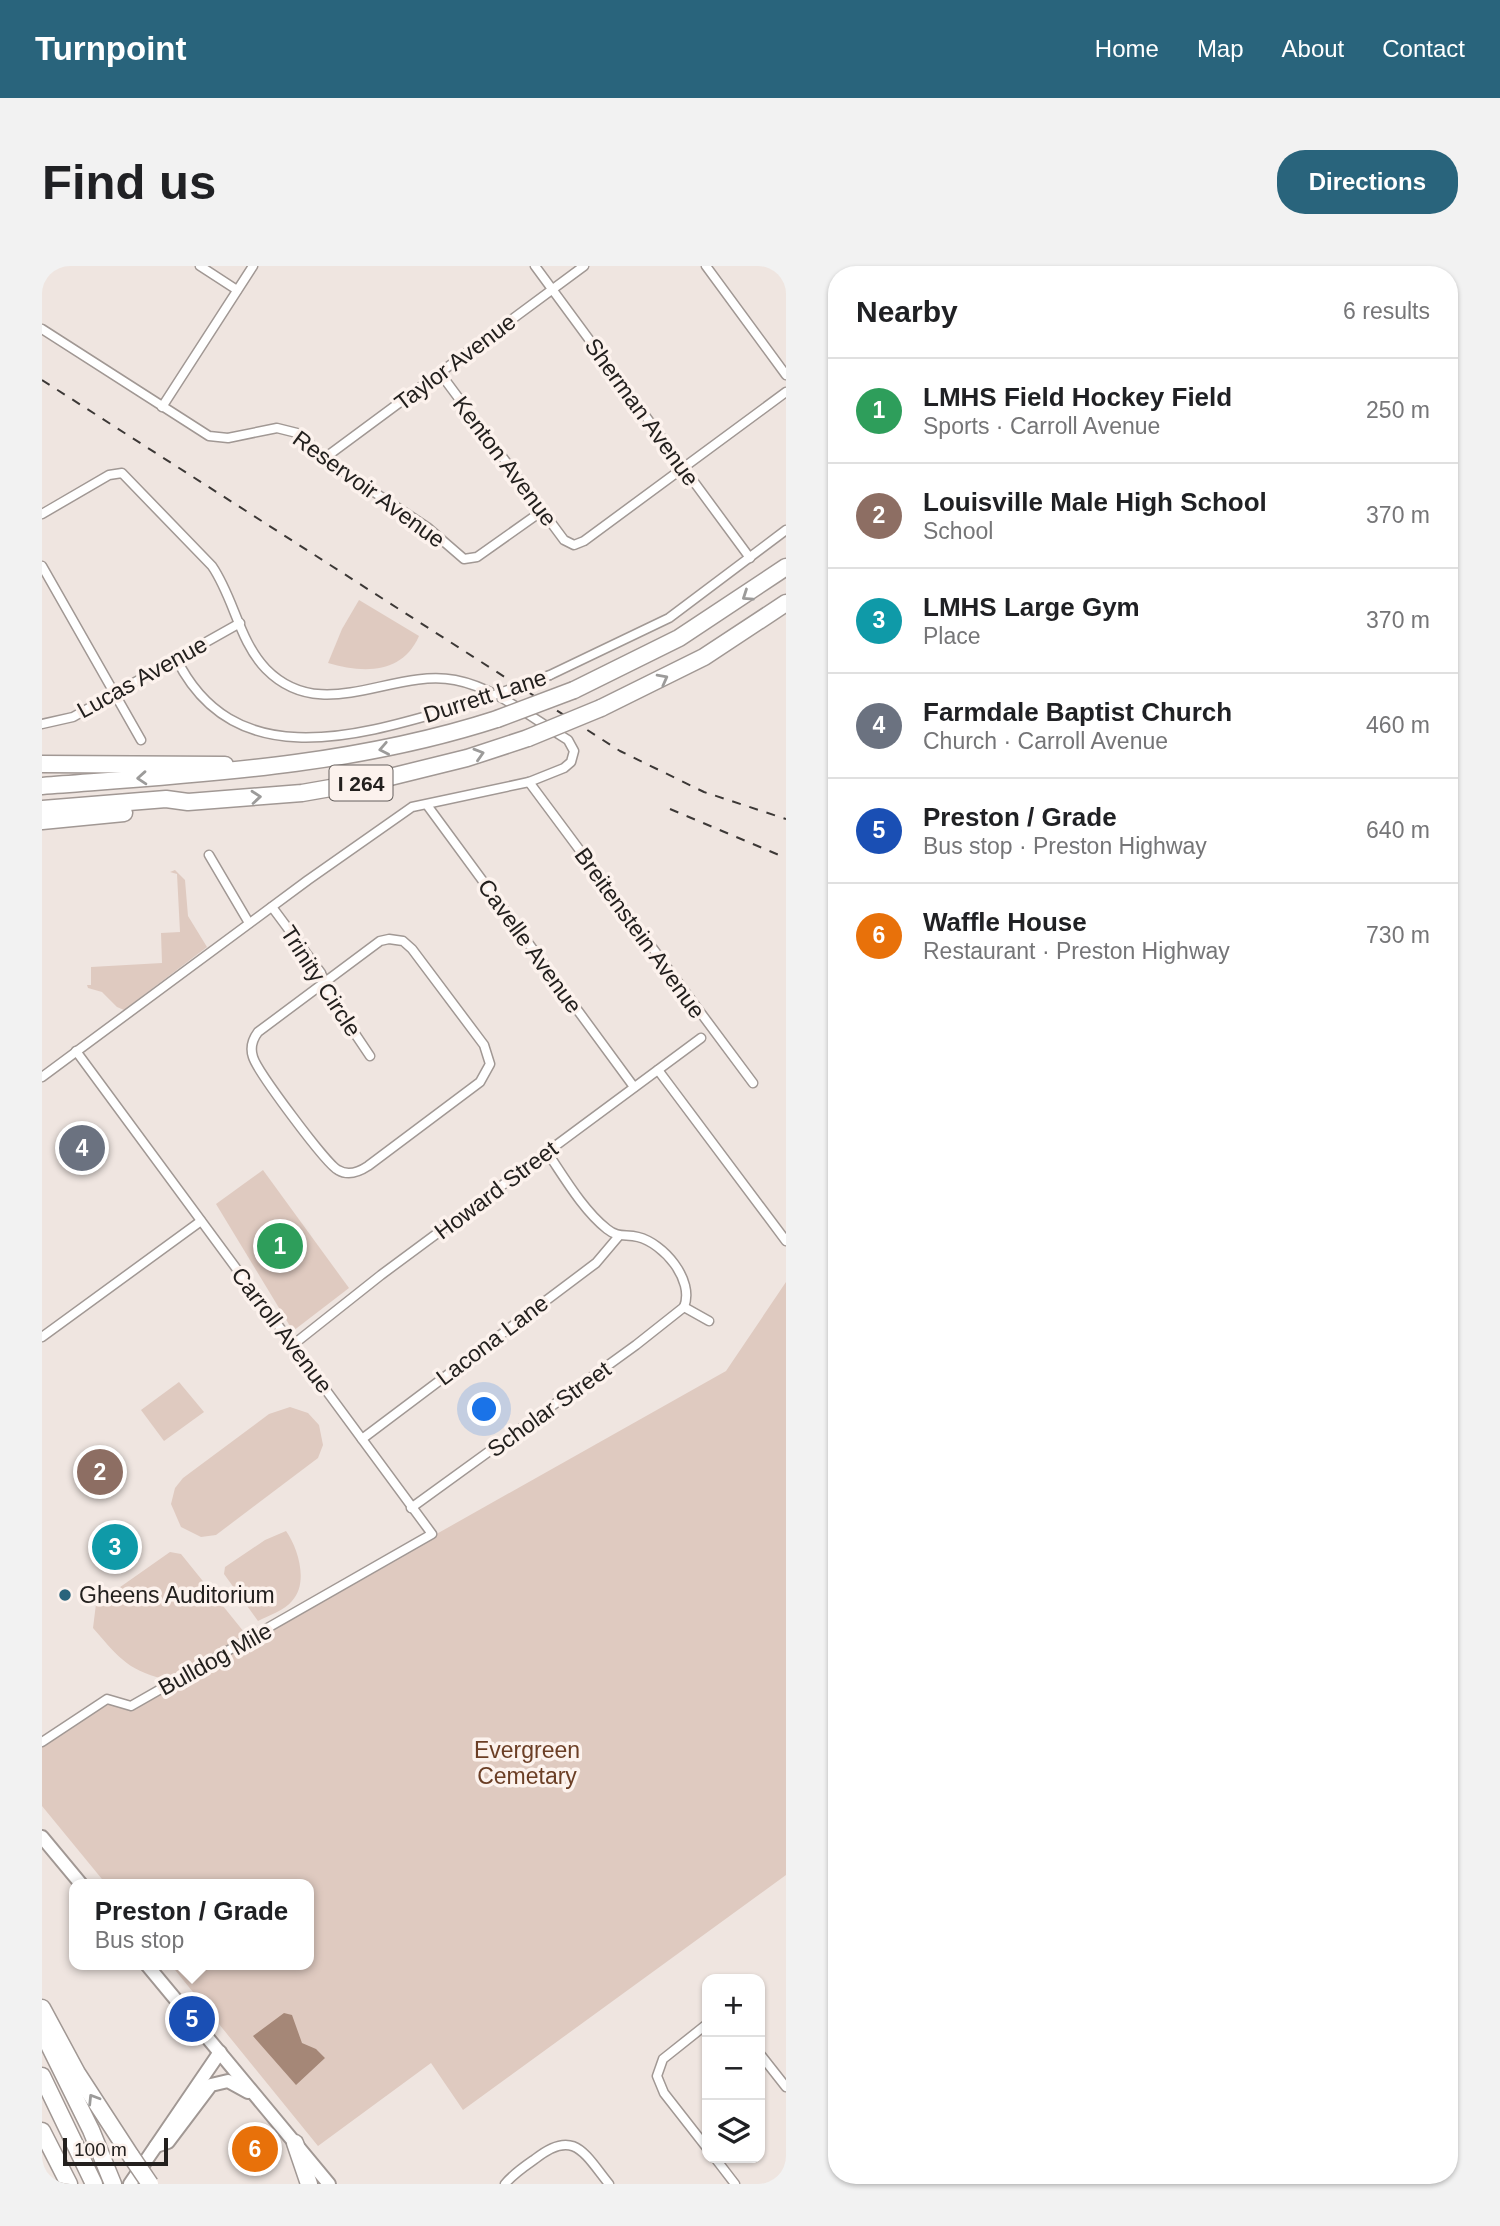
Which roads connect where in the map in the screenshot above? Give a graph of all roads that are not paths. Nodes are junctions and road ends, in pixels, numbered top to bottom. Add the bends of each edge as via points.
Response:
1 (200, 266) edge
2 (253, 266) edge
3 (535, 266) edge
4 (584, 266) edge
5 (706, 266) edge
6 (552, 289) junction
7 (237, 290) junction
8 (42, 329) edge
9 (440, 373) junction
10 (786, 375) edge
11 (786, 392) edge
12 (162, 407) junction
13 (326, 457) junction
14 (684, 468) junction
15 (542, 511) junction
16 (42, 514) edge
17 (786, 530) edge
18 (750, 558) junction
19 (42, 566) edge
20 (786, 567) edge
21 (786, 603) edge
22 (240, 623) junction
23 (176, 658) junction
24 (114, 693) junction
25 (42, 724) edge
26 (141, 740) dead end
27 (42, 764) edge
28 (258, 768) junction
29 (529, 782) junction
30 (42, 786) edge
31 (188, 802) junction
32 (427, 805) junction
33 (42, 809) edge
34 (42, 821) edge
35 (209, 855) dead end
36 (272, 907) junction
37 (249, 923) junction
38 (324, 982) junction
39 (701, 1038) dead end
40 (76, 1051) junction
41 (370, 1056) dead end
42 (658, 1070) junction
43 (42, 1077) edge
44 (753, 1083) dead end
45 (634, 1087) junction
46 (547, 1152) junction
47 (201, 1220) junction
48 (618, 1237) junction
49 (786, 1241) edge
50 (684, 1307) junction
51 (709, 1321) dead end
52 (42, 1337) edge
53 (294, 1344) junction
54 (362, 1439) junction
55 (411, 1508) junction
56 (42, 1742) edge
57 (42, 1837) edge
58 (76, 1879) edge
59 (151, 1970) edge
60 (42, 2008) edge
61 (702, 2028) edge
62 (42, 2031) edge
63 (219, 2052) junction
64 (765, 2060) edge
65 (42, 2076) edge
66 (786, 2087) edge
67 (258, 2098) junction
68 (42, 2131) edge
69 (702, 2142) edge
70 (295, 2143) junction
71 (156, 2146) junction
72 (719, 2163) edge
73 (112, 2183) edge
74 (69, 2184) edge
75 (94, 2184) edge
76 (130, 2184) edge
77 (150, 2184) edge
78 (309, 2184) edge
79 (329, 2184) edge
80 (505, 2184) edge
81 (608, 2184) edge
82 (735, 2184) edge

1 - 7 street
2 - 7 street
3 - 6 street, Sherman Avenue
4 - 6 street, Taylor Avenue
5 - 10 street
6 - 9 street, Taylor Avenue
6 - 14 street, Sherman Avenue
7 - 12 street
8 - 12 street, Reservoir Avenue
9 - 13 street, Taylor Avenue
9 - 15 street, Kenton Avenue
11 - 14 street
12 - 13 street, Reservoir Avenue via 215,437 284,429 306,439
13 - 15 street, Reservoir Avenue via 427,527 464,559 477,557
14 - 15 street, Kenton Avenue via 574,545 564,540
14 - 18 street, Sherman Avenue
16 - 22 street via 120,472 212,566
17 - 18 street, Durrett Lane
18 - 23 street, Durrett Lane, bridge via 669,618 550,675 472,703 334,735 278,737 244,727 212,707
19 - 24 street
20 -> 28 highway, I 264, bridge via 679,638 574,690 497,719 402,746
31 -> 21 highway, I 264, bridge via 302,793 382,779 528,738 704,657
22 - 23 street, Lucas Avenue
22 - 29 street via 261,663 300,691 337,696 414,680 446,679 490,692 568,740 574,751 567,766
23 - 24 street, Lucas Avenue
24 - 25 street, Lucas Avenue via 72,717
24 - 26 street
27 - 28 highway via 200,763
28 -> 30 highway, I 264
29 - 32 street
29 - 44 street, Breitenstein Avenue
31 - 33 highway, I 264 via 166,799
31 - 34 highway via 167,809
32 - 36 street via 412,807
32 - 45 street, Cavelle Avenue
35 - 37 street
36 - 37 street
36 - 38 street, Trinity Circle
37 - 40 street
38 - 38 street via 258,1032 252,1054 328,1161 342,1172 355,1172 480,1082 490,1059 402,941 380,941
38 - 41 street, Trinity Circle
39 - 42 street, Howard Street
40 - 43 street
40 - 47 street, Carroll Avenue
42 - 45 street, Howard Street
42 - 49 street
45 - 46 street, Howard Street
46 - 48 street via 597,1220
46 - 53 street, Howard Street
47 - 52 street
47 - 53 street, Carroll Avenue
48 - 50 street via 638,1237 675,1265 686,1282
48 - 54 street, Lacona Lane via 596,1263
50 - 51 street
50 - 55 street, Scholar Street
53 - 54 street, Carroll Avenue
54 - 55 street, Carroll Avenue
55 - 56 street, Bulldog Mile via 432,1534 131,1706 107,1699
57 - 58 main road
59 - 63 main road
77 -> 60 highway, bridge via 77,2073
61 - 69 street via 663,2059 657,2080
62 - 73 highway
63 - 67 main road
63 - 71 main road
64 - 66 street
65 - 75 highway
67 - 70 main road
67 - 71 main road via 234,2084 215,2083 203,2092 168,2143
68 - 74 highway
70 - 78 highway
70 - 79 main road
71 - 76 main road
72 - 82 street
80 - 81 street via 552,2146 571,2144

